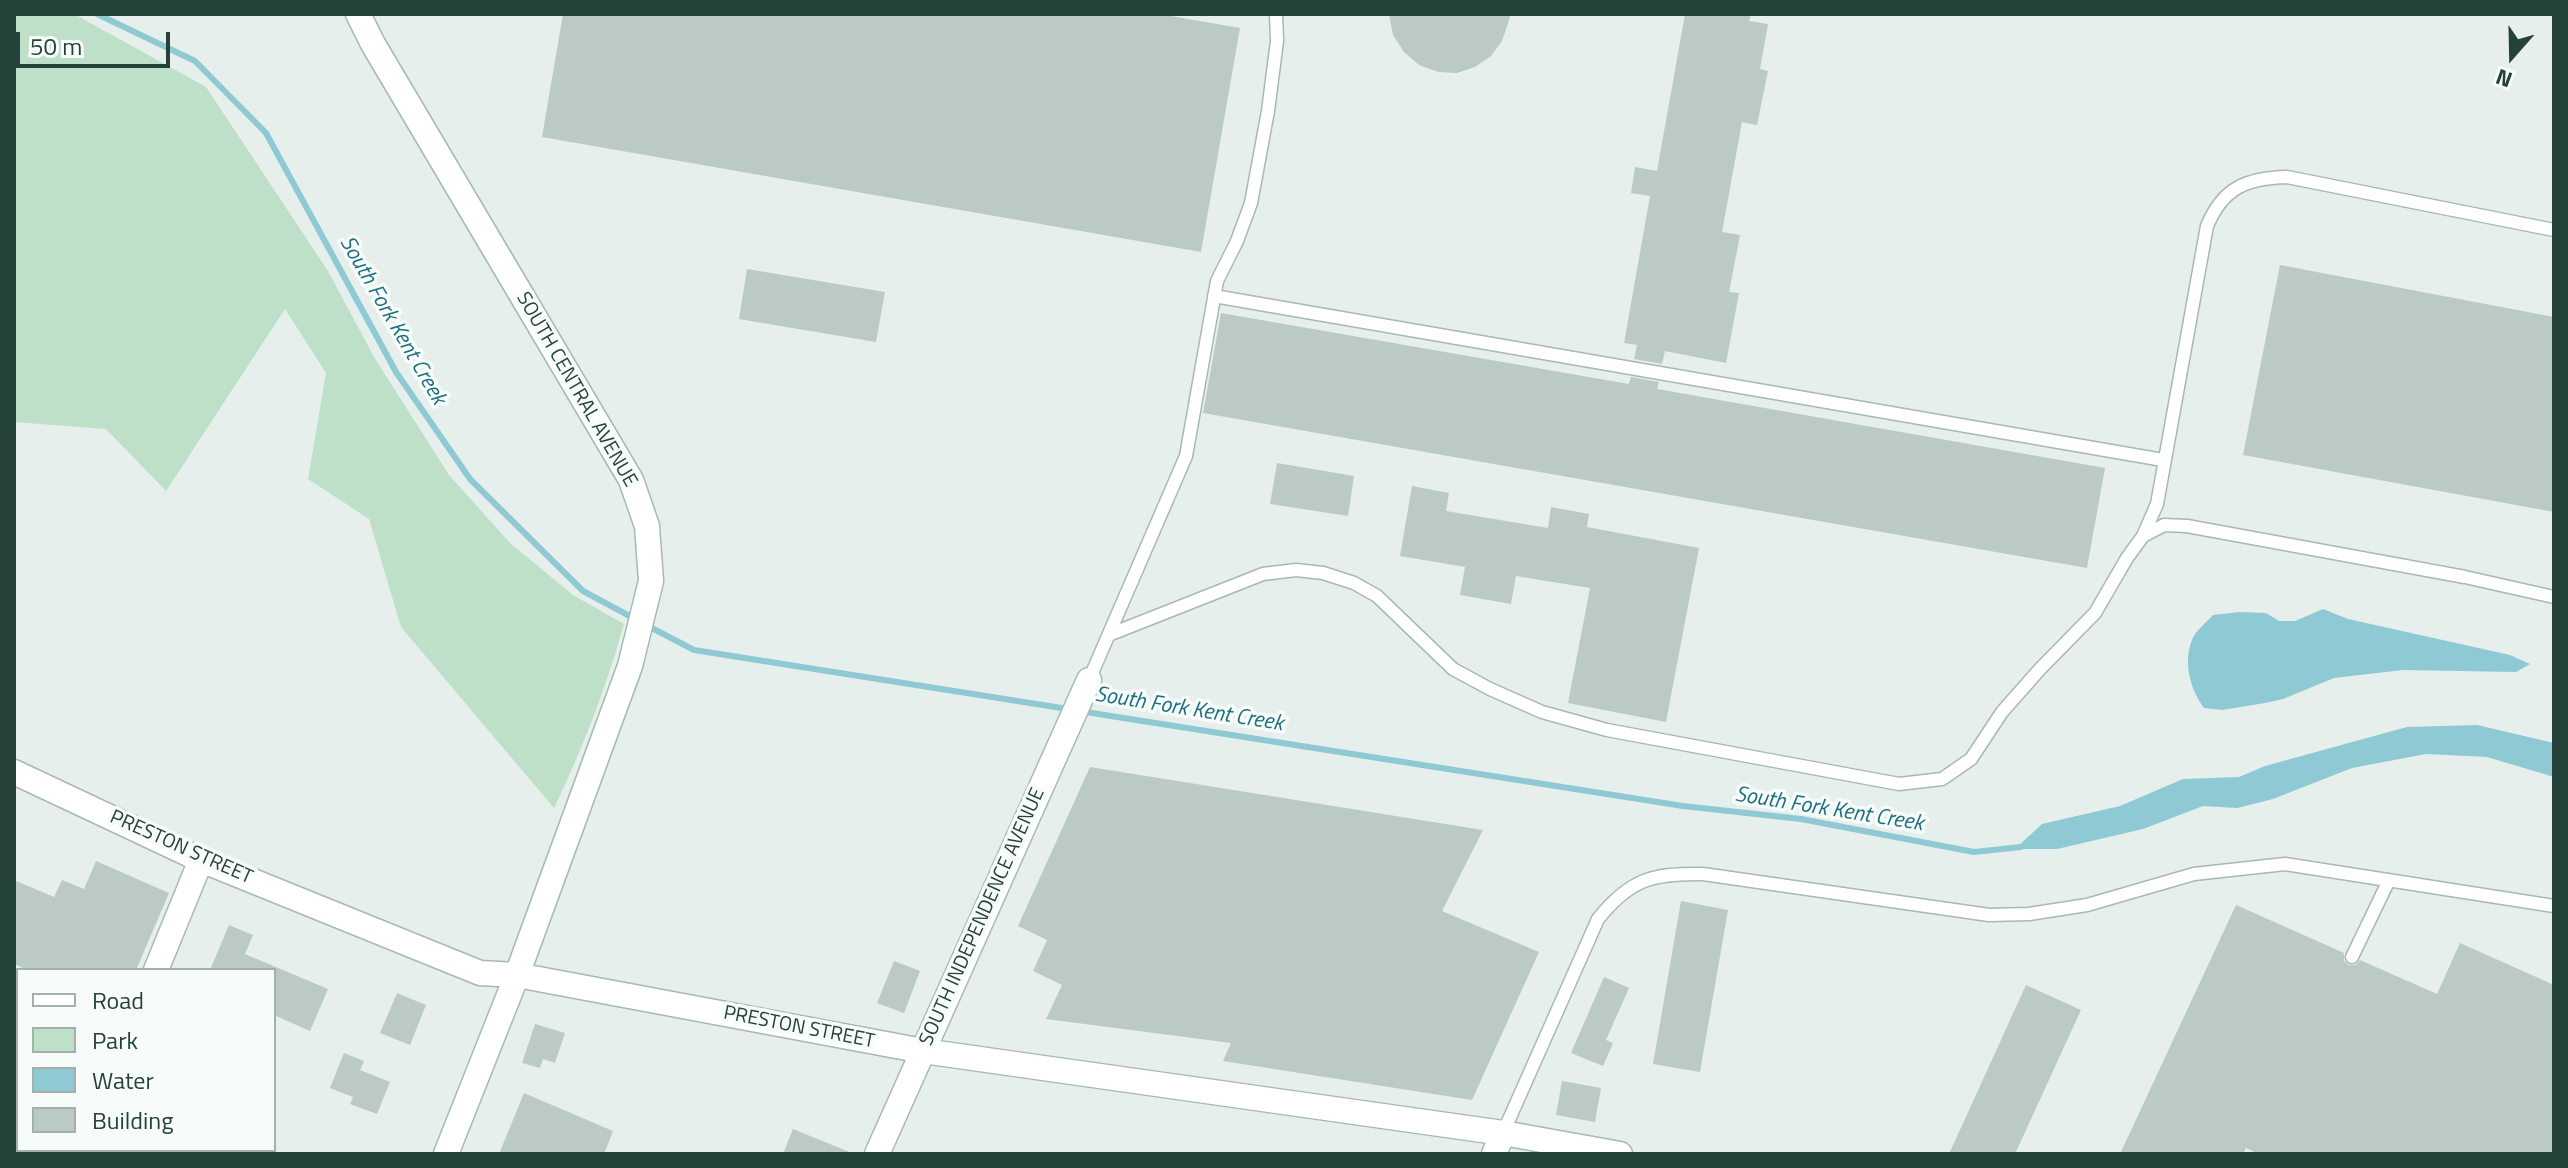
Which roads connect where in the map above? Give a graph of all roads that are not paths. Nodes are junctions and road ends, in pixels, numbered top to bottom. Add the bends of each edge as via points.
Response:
1 (358, 14) edge
2 (1276, 14) edge
3 (2554, 230) edge
4 (1214, 296) junction
5 (2163, 460) junction
6 (2143, 536) junction
7 (2554, 597) edge
8 (1111, 634) junction
9 (1089, 680) joint
10 (14, 772) edge
11 (201, 860) junction
12 (2389, 880) junction
13 (2554, 906) edge
14 (2352, 957) dead end
15 (157, 968) edge
16 (517, 975) junction
17 (923, 1051) junction
18 (1498, 1144) edge
19 (446, 1154) edge
20 (877, 1154) edge
21 (1620, 1154) edge

1 - 16 street, SOUTH CENTRAL AVENUE via 631,480 647,526 651,581 630,666
2 - 4 lane via 1268,111 1251,203
3 - 5 lane via 2287,177 2246,183 2226,194 2207,226
4 - 5 lane
4 - 8 lane via 1186,456
5 - 6 lane via 2157,504
6 - 7 lane via 2164,525 2187,526
6 - 8 lane via 2095,613 2002,712 1971,759 1942,779 1921,783 1876,781 1607,730 1542,712 1453,669 1377,596 1323,573 1263,574
8 - 9 lane
9 - 17 street, SOUTH INDEPENDENCE AVENUE
10 - 11 street, PRESTON STREET
11 - 15 street
11 - 16 street, PRESTON STREET via 480,973
12 - 13 lane
12 - 14 lane
12 - 18 lane via 2285,864 2194,874 2087,905 1989,915 1703,874 1670,873 1643,880 1617,896 1598,919
16 - 17 street, PRESTON STREET
16 - 19 street, SOUTH CENTRAL AVENUE
17 - 18 street, PRESTON STREET
17 - 20 street, SOUTH INDEPENDENCE AVENUE
18 - 21 street, PRESTON STREET

